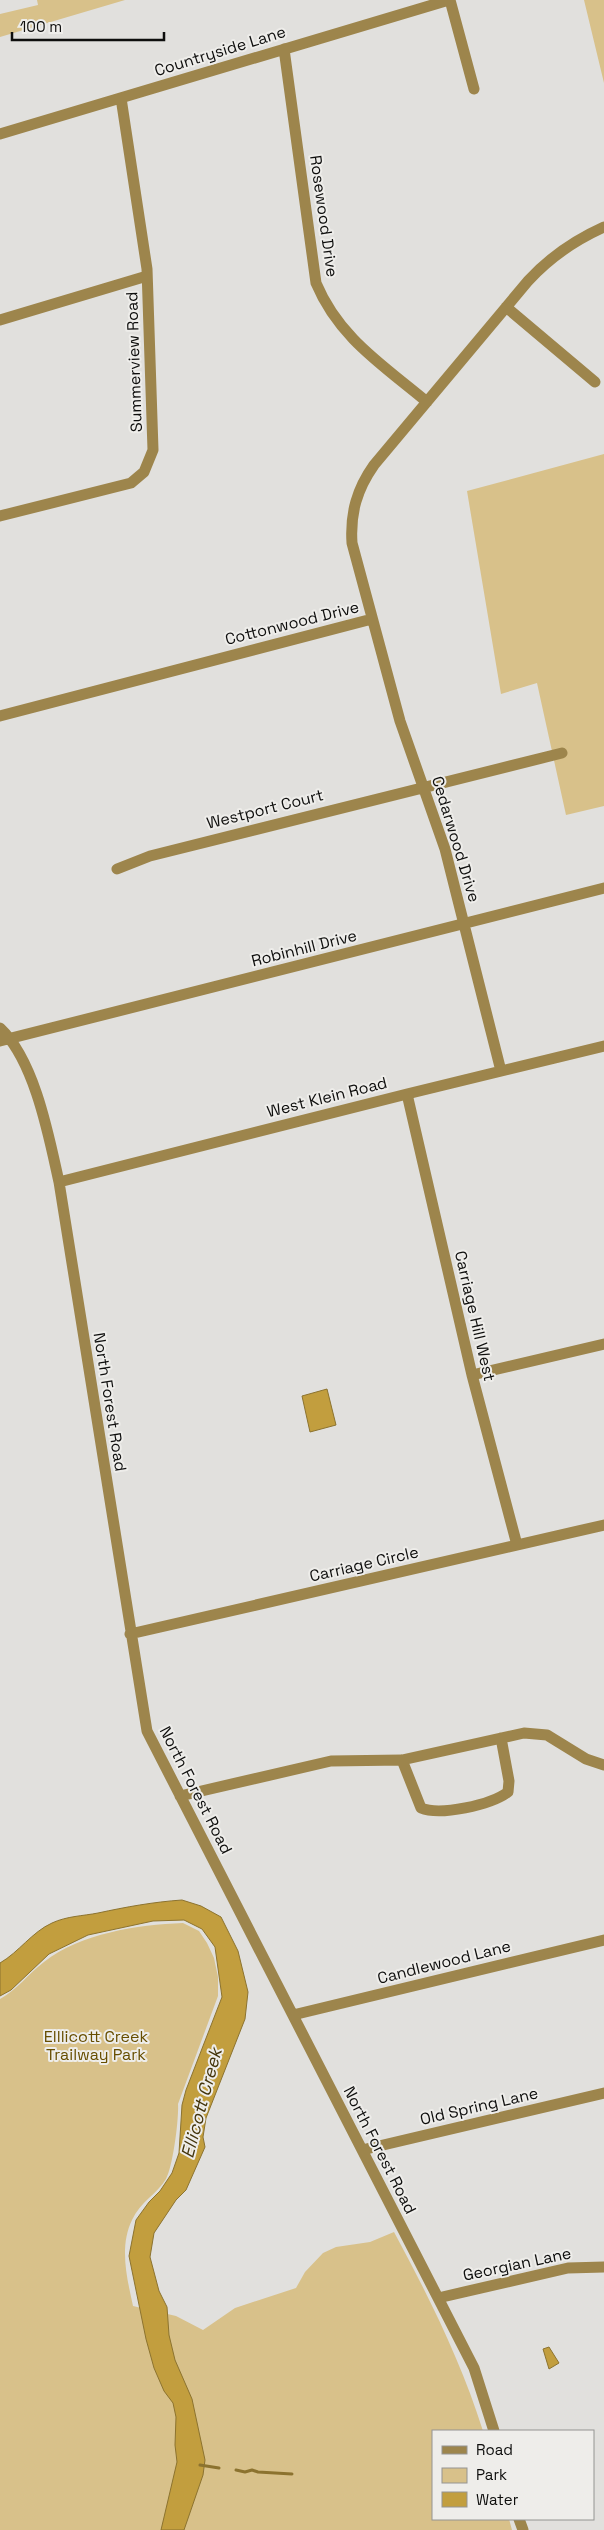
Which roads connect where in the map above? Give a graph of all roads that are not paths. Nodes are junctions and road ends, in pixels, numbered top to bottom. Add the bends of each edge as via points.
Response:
1 (450, 0) edge
2 (284, 49) junction
3 (474, 90) dead end
4 (121, 98) junction
5 (0, 134) edge
6 (604, 227) edge
7 (147, 276) junction
8 (506, 307) junction
9 (0, 320) edge
10 (594, 382) dead end
11 (427, 402) junction
12 (0, 516) edge
13 (372, 619) junction
14 (0, 716) edge
15 (562, 752) dead end
16 (422, 786) junction
17 (117, 869) dead end
18 (604, 888) edge
19 (464, 924) junction
20 (0, 1028) edge
21 (6, 1040) edge
22 (604, 1046) edge
23 (501, 1071) junction
24 (407, 1094) junction
25 (59, 1182) junction
26 (604, 1344) edge
27 (472, 1375) junction
28 (604, 1525) edge
29 (517, 1545) junction
30 (130, 1634) junction
31 (501, 1738) junction
32 (402, 1760) junction
33 (604, 1765) edge
34 (180, 1796) junction
35 (604, 1940) edge
36 (293, 2015) junction
37 (604, 2093) edge
38 (362, 2150) junction
39 (604, 2266) edge
40 (438, 2298) junction
41 (494, 2430) edge

1 - 2 street, Countryside Lane
1 - 3 street
2 - 4 street, Countryside Lane
2 - 11 street, Rosewood Drive via 316,283 325,304 346,333
4 - 5 street, Countryside Lane
4 - 7 street, Summerview Road
6 - 8 street, Cottonwood Drive via 551,259
7 - 9 street
7 - 12 street, Summerview Road via 153,450 144,472 131,483
8 - 10 street
8 - 11 street, Cottonwood Drive
11 - 13 street, Cottonwood Drive via 374,464 355,501 352,543
13 - 14 street, Cottonwood Drive
13 - 16 street, Cedarwood Drive
15 - 16 street, Westport Court
16 - 17 street, Westport Court via 150,856
16 - 19 street, Cedarwood Drive via 445,849
18 - 19 street, Robinhill Drive
19 - 21 street, Robinhill Drive
19 - 23 street, Cedarwood Drive
20 - 21 street, North Forest Road
21 - 25 street, North Forest Road via 43,1111
22 - 23 street, West Klein Road
23 - 24 street, West Klein Road
24 - 25 street, West Klein Road
24 - 27 street, Carriage Hill West
25 - 30 street, North Forest Road
26 - 27 street
27 - 29 street, Carriage Hill West
28 - 29 street, Carriage Circle
29 - 30 street, Carriage Circle
30 - 34 street, North Forest Road via 147,1731
31 - 32 street
31 - 32 street via 509,1781 508,1792 499,1799 438,1812 428,1811 421,1808
31 - 33 street via 524,1733 547,1735 586,1759
32 - 34 street via 331,1761
34 - 36 street, North Forest Road
35 - 36 street, Candlewood Lane
36 - 38 street, North Forest Road
37 - 38 street, Old Spring Lane
38 - 40 street, North Forest Road
39 - 40 street, Georgian Lane via 568,2268
40 - 41 street, North Forest Road via 474,2368

